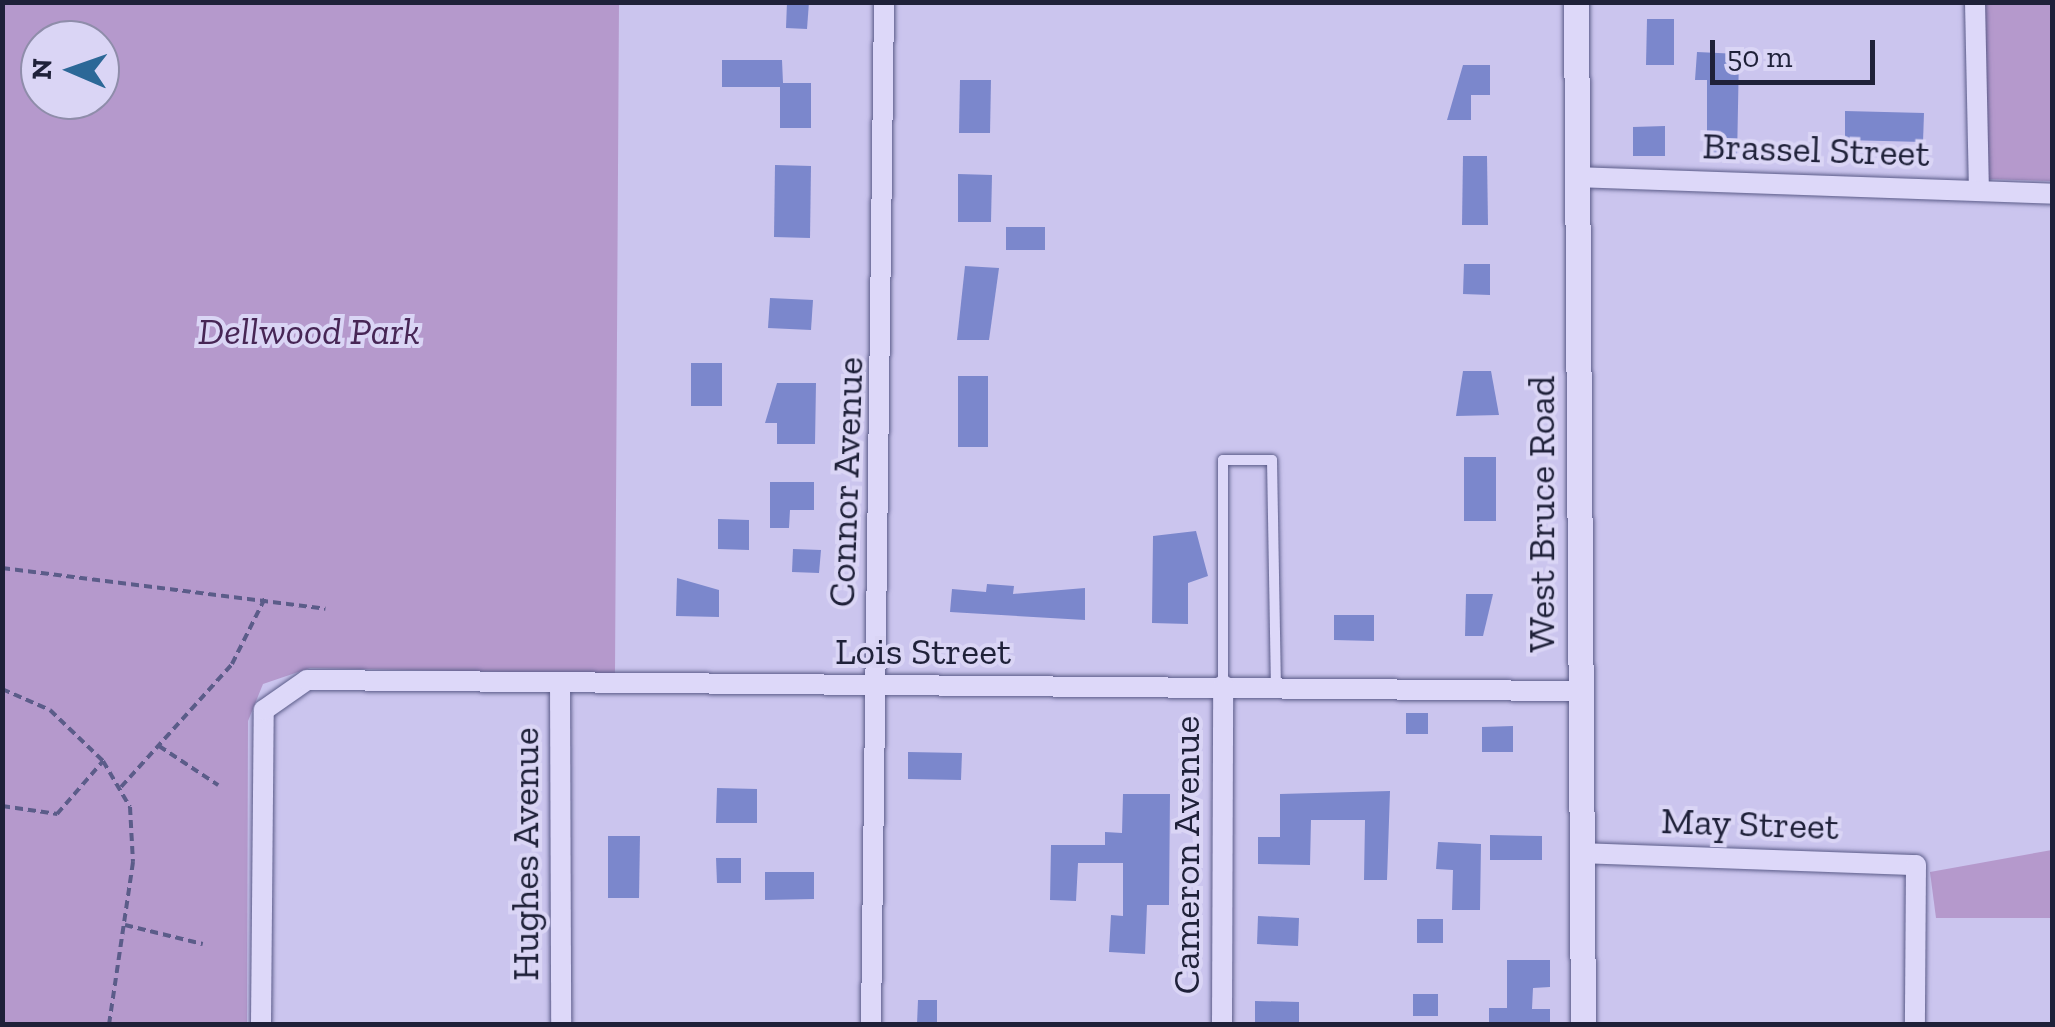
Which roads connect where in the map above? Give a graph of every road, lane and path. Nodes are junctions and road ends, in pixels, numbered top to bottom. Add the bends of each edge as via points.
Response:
1 (884, 2) edge
2 (1576, 2) edge
3 (1975, 2) edge
4 (1577, 177) junction
5 (1979, 190) junction
6 (2052, 194) edge
7 (2, 568) edge
8 (266, 596) junction
9 (325, 609) dead end
10 (560, 683) junction
11 (1223, 685) junction
12 (1276, 686) junction
13 (874, 688) junction
14 (2, 690) edge
15 (1580, 691) junction
16 (159, 746) junction
17 (102, 761) junction
18 (218, 785) dead end
19 (120, 787) junction
20 (2, 806) edge
21 (1582, 853) junction
22 (125, 925) junction
23 (203, 944) dead end
24 (109, 1024) edge
25 (261, 1024) edge
26 (561, 1024) edge
27 (871, 1024) edge
28 (1222, 1024) edge
29 (1583, 1024) edge
30 (1915, 1024) edge

1 - 13 street, Connor Avenue via 884,478
2 - 4 street, West Bruce Road
3 - 5 street
4 - 5 street, Brassel Street
4 - 15 street, West Bruce Road
5 - 6 street, Brassel Street
7 - 8 path
8 - 9 path
8 - 16 path via 232,664
10 - 13 street, Lois Street
10 - 25 street, Lois Street via 323,678 271,698 262,729
10 - 26 street, Hughes Avenue
11 - 12 street, Lois Street
11 - 12 lane via 1223,460 1272,460
11 - 13 street, Lois Street
11 - 28 street, Cameron Avenue
12 - 15 street, Lois Street
13 - 27 street, Connor Avenue
14 - 17 path via 50,710
15 - 21 street, West Bruce Road
16 - 18 path
16 - 19 path
17 - 19 path
17 - 20 path via 58,814
19 - 22 path via 134,833
21 - 29 street, West Bruce Road
21 - 30 street, May Street via 1916,865
22 - 23 path
22 - 24 path

